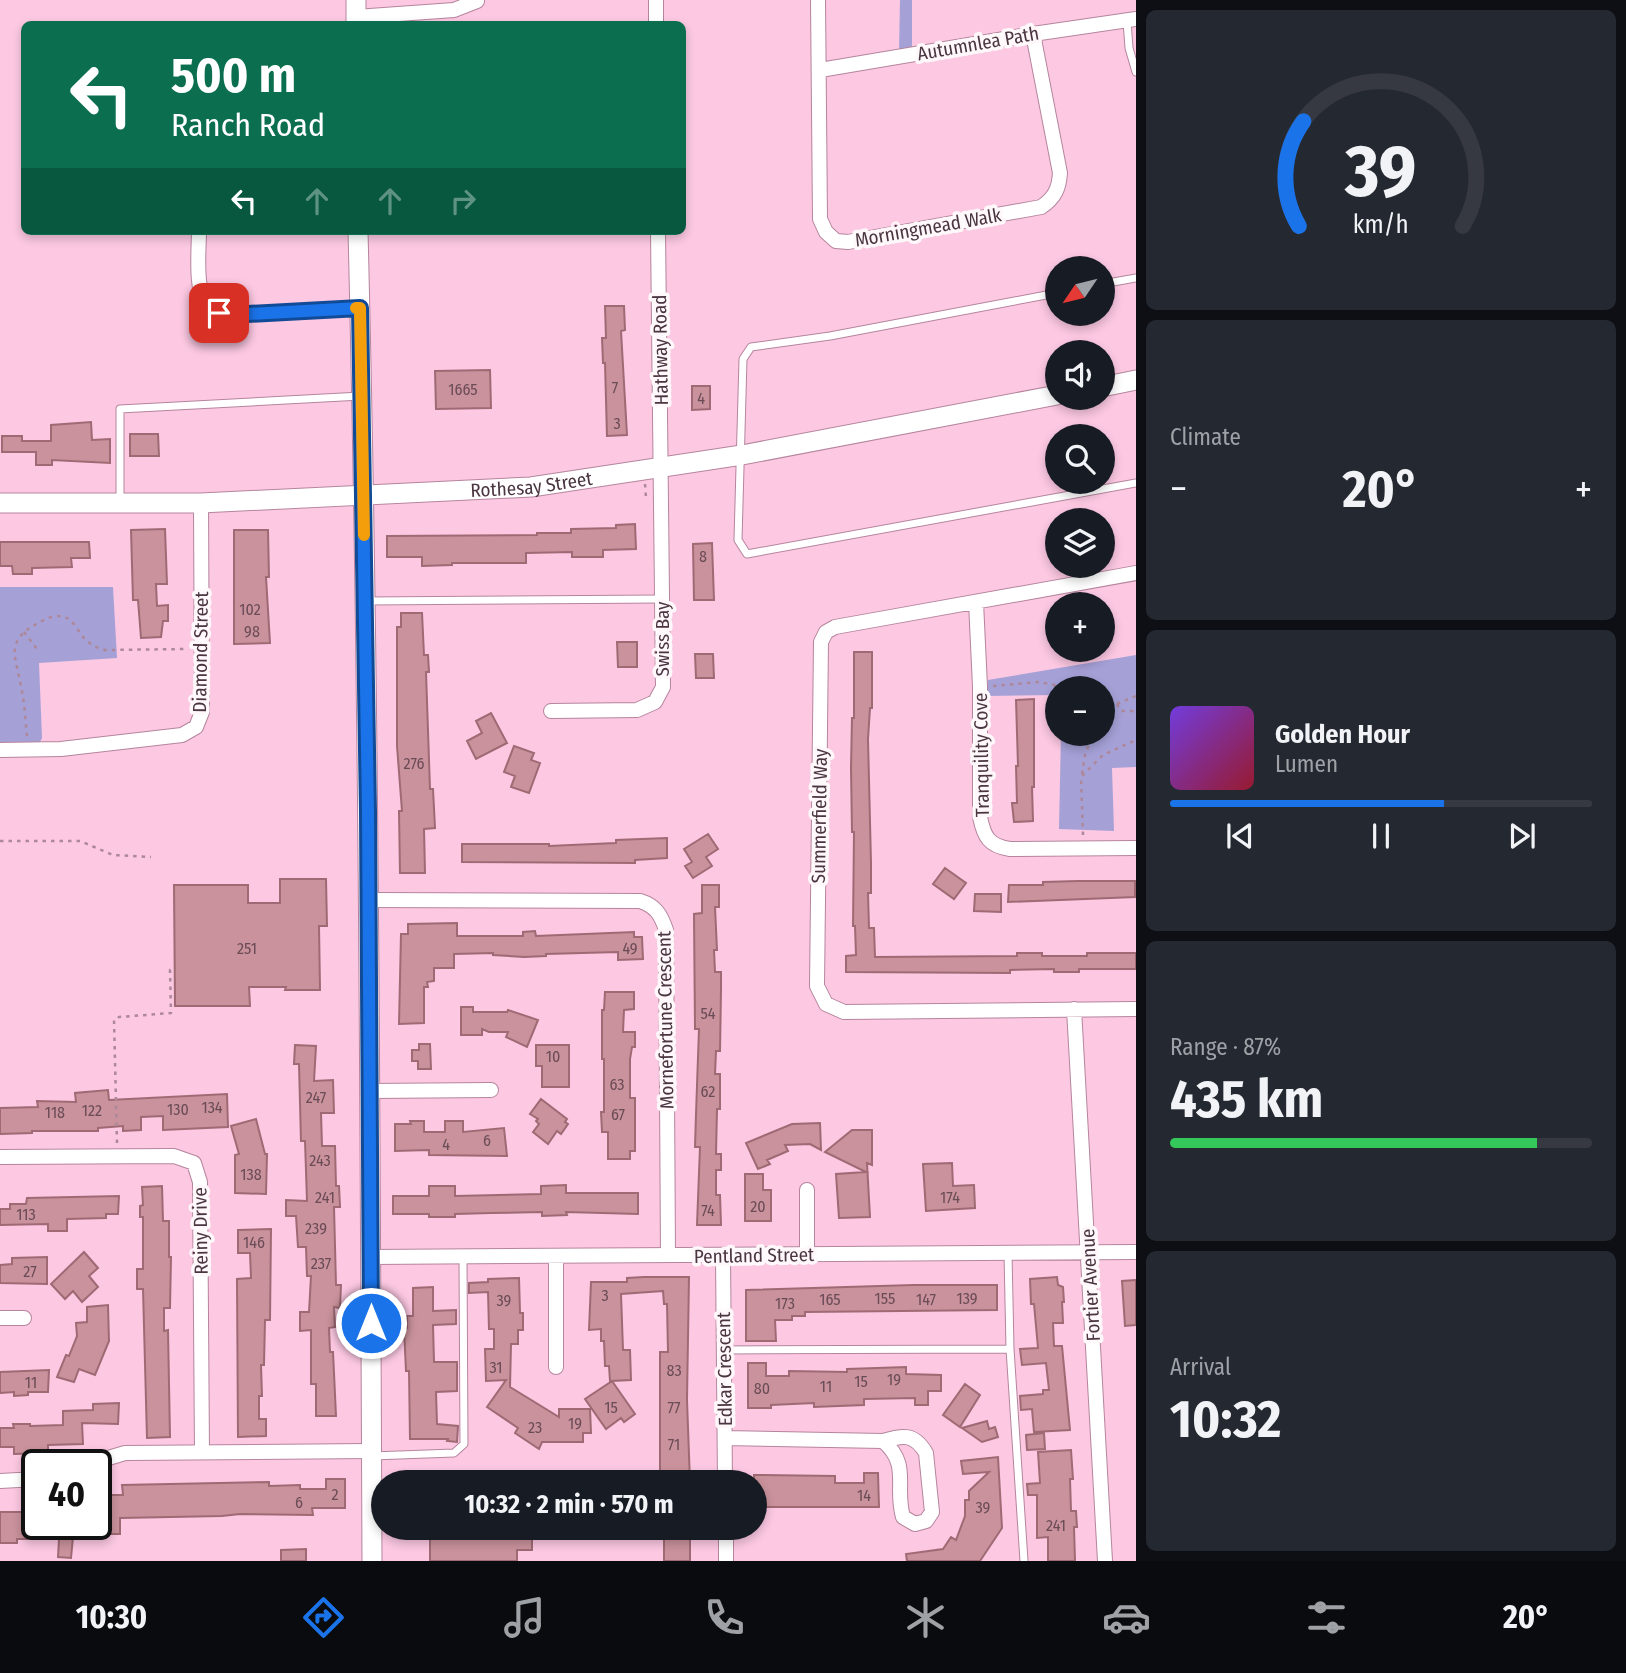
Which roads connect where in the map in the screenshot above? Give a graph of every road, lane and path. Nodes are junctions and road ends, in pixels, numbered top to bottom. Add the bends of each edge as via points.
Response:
1 (656, 0) edge
2 (818, 0) edge
3 (477, 1) edge
4 (356, 14) edge
5 (1131, 20) edge
6 (656, 21) edge
7 (1033, 34) junction
8 (820, 70) junction
9 (1136, 72) edge
10 (199, 235) edge
11 (358, 235) edge
12 (658, 235) edge
13 (1136, 278) edge
14 (1115, 282) edge
15 (1045, 295) edge
16 (360, 308) junction
17 (1136, 380) edge
18 (1115, 384) edge
19 (361, 396) junction
20 (1045, 397) edge
21 (742, 455) junction
22 (661, 468) junction
23 (1136, 483) edge
24 (363, 496) junction
25 (0, 503) edge
26 (120, 503) junction
27 (201, 503) junction
28 (1136, 573) edge
29 (662, 598) junction
30 (365, 601) junction
31 (976, 602) junction
32 (24, 632) junction
33 (37, 649) dead end
34 (202, 649) junction
35 (1045, 683) edge
36 (980, 687) junction
37 (1136, 696) edge
38 (1117, 704) joint
39 (551, 711) dead end
40 (1136, 711) edge
41 (1136, 740) edge
42 (1088, 746) edge
43 (0, 750) edge
44 (29, 750) junction
45 (1081, 777) junction
46 (0, 841) edge
47 (1136, 848) edge
48 (1083, 849) junction
49 (151, 857) dead end
50 (368, 900) junction
51 (175, 970) dead end
52 (1074, 1009) junction
53 (1136, 1009) edge
54 (491, 1090) dead end
55 (370, 1091) junction
56 (117, 1156) junction
57 (0, 1157) edge
58 (807, 1190) dead end
59 (1008, 1252) junction
60 (1089, 1252) junction
61 (1136, 1252) edge
62 (807, 1254) junction
63 (668, 1255) junction
64 (723, 1255) junction
65 (371, 1256) junction
66 (556, 1256) junction
67 (463, 1257) junction
68 (0, 1318) edge
69 (24, 1318) dead end
70 (1010, 1349) junction
71 (722, 1350) junction
72 (556, 1367) dead end
73 (725, 1438) junction
74 (883, 1441) junction
75 (202, 1452) junction
76 (371, 1453) junction
77 (112, 1456) edge
78 (725, 1470) edge
79 (21, 1480) edge
80 (0, 1481) edge
81 (726, 1540) edge
82 (372, 1561) edge
83 (726, 1561) edge
84 (1024, 1561) edge
85 (1105, 1561) edge

1 - 6 street
2 - 8 street, Morningmead Walk
3 - 4 street via 454,10
5 - 7 street, Autumnlea Path
5 - 9 lane via 1129,48
7 - 8 street, Autumnlea Path
7 - 8 street, Morningmead Walk via 1060,173 1055,195 1041,207 848,242 836,242 820,219
10 - 16 street via 199,286 209,308 219,313
11 - 16 street
12 - 22 street, Hathway Road
13 - 14 lane
15 - 21 lane via 751,347 743,359
16 - 19 street
17 - 18 street
19 - 24 street
19 - 26 lane via 120,409
20 - 21 street, Rothesay Street
21 - 22 street, Rothesay Street
21 - 23 lane via 738,540 747,554
22 - 24 street, Rothesay Street via 531,486
22 - 29 street, Swiss Bay
24 - 27 street, Rothesay Street
24 - 30 street
25 - 26 street, Rothesay Street
26 - 27 street, Rothesay Street
27 - 34 street, Diamond Street
28 - 31 street, Summerfield Way
29 - 30 lane
29 - 39 street, Swiss Bay via 663,687 655,702 637,710
30 - 50 street
31 - 36 street, Tranquility Cove
31 - 52 street, Summerfield Way via 825,632 821,642 817,986 826,1004 844,1012
32 - 33 path
32 - 34 path via 50,617 65,617 84,639 105,650
32 - 44 path via 13,646
34 - 44 street, Diamond Street via 202,712 196,727 182,735
35 - 36 path
36 - 48 street, Tranquility Cove via 980,817 989,843 1010,849
37 - 38 path
38 - 40 path via 1121,711
41 - 45 path via 1103,755
42 - 45 path
43 - 44 street, Diamond Street
45 - 48 path
46 - 49 path via 80,841 113,855
47 - 48 street, Tranquility Cove
50 - 55 street
50 - 63 street, Mornefortune Crescent via 640,901 661,914 666,930
51 - 56 path via 170,970 170,1013 114,1020
52 - 53 street, Summerfield Way
52 - 60 street, Fortier Avenue
54 - 55 street
55 - 65 street
56 - 57 street, Reiny Drive
56 - 75 street, Reiny Drive via 174,1156 194,1163 200,1182
58 - 62 street
59 - 60 street, Pentland Street
59 - 62 street, Pentland Street
59 - 70 lane
60 - 61 street, Pentland Street
60 - 85 street, Fortier Avenue
62 - 64 street, Pentland Street
63 - 64 street, Pentland Street
63 - 66 street, Pentland Street
64 - 71 street, Edkar Crescent
65 - 67 street, Pentland Street
65 - 76 street
66 - 67 street, Pentland Street
66 - 72 street
67 - 76 lane via 464,1444 454,1454
68 - 69 street
70 - 71 lane
70 - 84 lane
71 - 73 street, Edkar Crescent
73 - 74 street
73 - 78 street, Edkar Crescent
74 - 74 street via 901,1436 912,1439 926,1453 932,1512 926,1521 915,1524 903,1517 900,1464 895,1451
75 - 76 street
75 - 77 street via 125,1452
76 - 82 street
79 - 80 street
81 - 83 street

